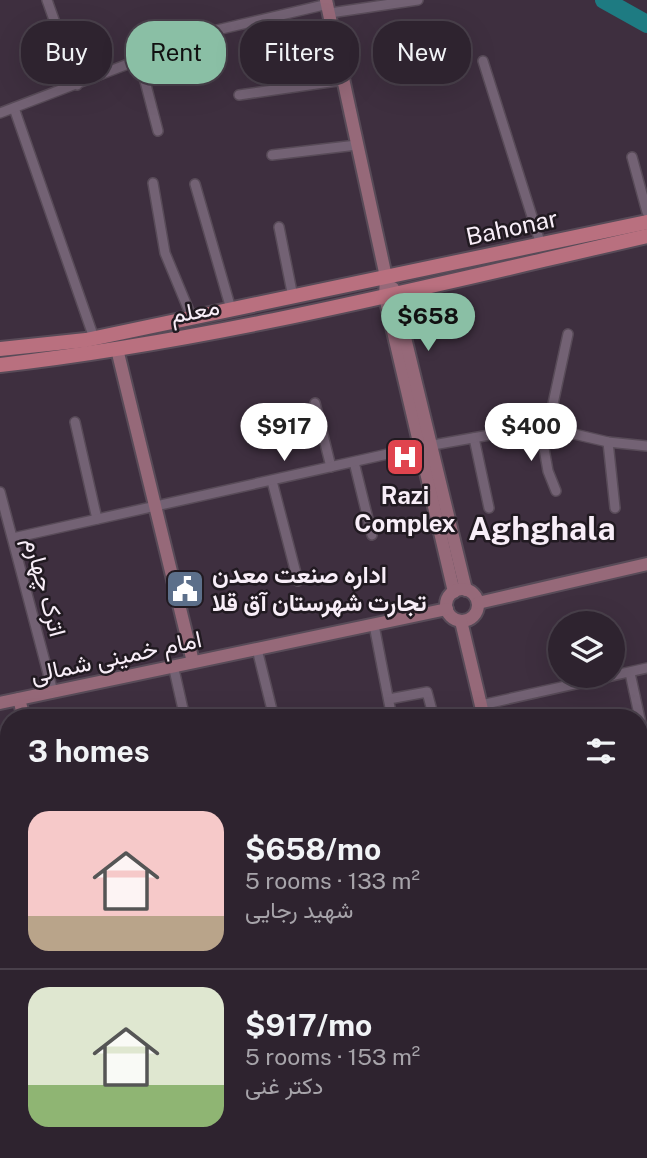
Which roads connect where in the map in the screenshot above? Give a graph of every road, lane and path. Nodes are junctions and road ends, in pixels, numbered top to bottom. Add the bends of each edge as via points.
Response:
1 (47, 0) edge
2 (418, 0) edge
3 (328, 6) edge
4 (226, 28) edge
5 (483, 61) dead end
6 (126, 67) edge
7 (146, 84) edge
8 (316, 84) edge
9 (345, 84) edge
10 (77, 85) junction
11 (239, 95) dead end
12 (14, 108) junction
13 (0, 113) edge
14 (158, 131) dead end
15 (357, 145) junction
16 (272, 155) dead end
17 (632, 157) dead end
18 (153, 183) dead end
19 (195, 184) dead end
20 (647, 212) edge
21 (647, 222) edge
22 (279, 227) dead end
23 (647, 236) edge
24 (541, 245) junction
25 (386, 277) junction
26 (391, 295) junction
27 (293, 297) junction
28 (231, 309) junction
29 (192, 318) junction
30 (568, 334) dead end
31 (89, 344) junction
32 (1, 346) edge
33 (117, 349) junction
34 (0, 365) edge
35 (315, 403) dead end
36 (75, 422) dead end
37 (544, 426) junction
38 (474, 438) junction
39 (608, 442) junction
40 (433, 445) junction
41 (647, 446) edge
42 (419, 447) junction
43 (354, 462) junction
44 (331, 467) junction
45 (272, 481) junction
46 (556, 491) dead end
47 (0, 492) edge
48 (155, 506) junction
49 (489, 508) dead end
50 (615, 508) dead end
51 (97, 519) junction
52 (372, 535) dead end
53 (13, 538) junction
54 (647, 564) edge
55 (298, 581) dead end
56 (460, 591) junction
57 (478, 603) junction
58 (447, 609) junction
59 (461, 621) junction
60 (374, 625) junction
61 (257, 649) junction
62 (193, 662) junction
63 (173, 665) junction
64 (647, 668) edge
65 (630, 673) junction
66 (53, 692) junction
67 (19, 699) junction
68 (389, 699) junction
69 (0, 703) edge
70 (22, 709) edge
71 (183, 709) edge
72 (272, 709) edge
73 (391, 709) edge
74 (432, 709) edge
75 (483, 709) edge
76 (491, 709) edge
77 (638, 709) edge

1 - 10 street
2 - 3 street
3 - 4 street
5 - 24 street
6 - 10 street
7 - 14 street
8 - 11 street
9 - 15 main road
10 - 12 street
12 - 13 street
12 - 31 street
15 - 16 street
15 - 25 main road
17 - 20 street
18 - 29 street via 165,253
19 - 28 street
21 - 24 main road, Bahonar
22 - 27 street
23 - 26 main road, Bahonar
24 - 25 main road, Bahonar
25 - 26 main road
25 - 27 main road, معلم
26 - 33 main road, معلم
26 - 40 main road
26 - 42 main road
27 - 28 main road, معلم
28 - 29 main road, معلم
29 - 31 main road, معلم
30 - 37 street
31 - 32 main road, معلم
31 - 33 main road, معلم
31 - 34 main road, معلم
33 - 48 main road
35 - 44 street
36 - 51 street
37 - 38 street
37 - 39 street
37 - 46 street via 548,471
38 - 40 street
38 - 49 street
39 - 41 street
39 - 50 street
40 - 56 main road
42 - 43 street
42 - 56 main road
43 - 44 street
43 - 52 street
44 - 45 street
45 - 48 street
45 - 55 street
47 - 53 street, اترک چهارم
48 - 51 street
48 - 62 main road
51 - 53 street
53 - 66 street, اترک چهارم
54 - 57 main road
56 - 57 main road
56 - 58 main road via 447,602
57 - 59 main road via 472,618
58 - 59 main road via 452,618
58 - 60 main road, امام خمینی شمالی
59 - 75 main road
60 - 61 main road, امام خمینی شمالی
60 - 68 street
61 - 62 main road, امام خمینی شمالی
61 - 72 street
62 - 63 main road, امام خمینی شمالی
63 - 66 main road, امام خمینی شمالی
63 - 71 street
64 - 65 street
65 - 76 street
65 - 77 street
66 - 67 main road, امام خمینی شمالی
67 - 69 main road, امام خمینی شمالی
67 - 70 main road
68 - 73 street
68 - 74 street via 427,692

